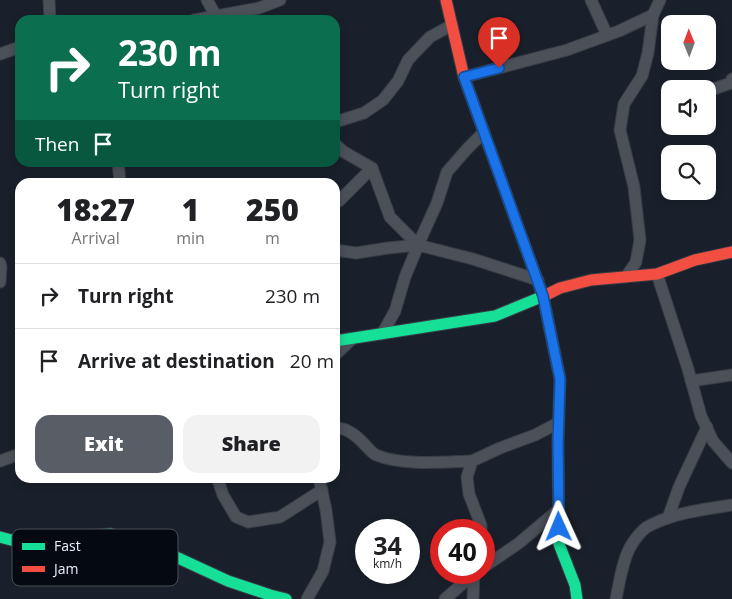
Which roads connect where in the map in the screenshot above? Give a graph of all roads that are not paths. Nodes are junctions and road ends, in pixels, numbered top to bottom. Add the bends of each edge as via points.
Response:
1 (49, 0) edge
2 (207, 0) edge
3 (280, 0) edge
4 (446, 0) edge
5 (591, 0) edge
6 (660, 0) edge
7 (50, 15) edge
8 (215, 15) edge
9 (221, 15) edge
10 (653, 15) junction
11 (452, 25) junction
12 (607, 35) junction
13 (15, 49) edge
14 (0, 54) edge
15 (464, 77) junction
16 (732, 79) edge
17 (716, 88) edge
18 (340, 120) edge
19 (484, 132) junction
20 (340, 148) edge
21 (372, 168) junction
22 (340, 200) edge
23 (418, 246) junction
24 (340, 251) edge
25 (732, 252) edge
26 (0, 263) edge
27 (657, 274) junction
28 (626, 277) junction
29 (538, 280) junction
30 (0, 282) edge
31 (543, 296) junction
32 (382, 334) junction
33 (353, 338) junction
34 (340, 340) edge
35 (340, 350) edge
36 (732, 375) edge
37 (691, 382) junction
38 (558, 423) junction
39 (340, 428) edge
40 (707, 428) junction
41 (15, 456) edge
42 (0, 461) edge
43 (472, 461) junction
44 (732, 464) edge
45 (219, 483) edge
46 (320, 483) edge
47 (322, 490) junction
48 (732, 505) edge
49 (558, 510) junction
50 (668, 518) junction
51 (478, 519) edge
52 (178, 558) edge
53 (495, 559) edge
54 (462, 584) edge
55 (474, 584) edge
56 (286, 599) edge
57 (307, 599) edge
58 (445, 599) edge
59 (472, 599) edge
60 (577, 599) edge
61 (616, 599) edge

1 - 7 street
2 - 8 street
3 - 9 street via 259,8
4 - 11 street
5 - 12 street
6 - 10 street
10 - 12 street
10 - 28 street via 642,76 624,104 620,130 634,187 640,240 636,262
11 - 15 street
11 - 18 street via 430,37 408,60 398,80 382,100 364,113
12 - 15 street via 567,50
13 - 14 street
15 - 19 street
16 - 17 street via 731,83
19 - 23 street via 447,172
19 - 29 street
20 - 21 street
21 - 22 street
21 - 23 street via 390,217
23 - 24 street via 356,253
23 - 29 street via 474,259
23 - 32 street via 395,311
25 - 27 street via 695,260
26 - 30 street
27 - 28 street
27 - 37 street
28 - 31 street via 592,280
29 - 31 street
31 - 32 street via 495,316
31 - 38 street via 560,379
32 - 33 street
33 - 34 street
33 - 35 street
36 - 37 street
37 - 40 street
38 - 43 street
38 - 49 street
39 - 43 street via 352,432 374,454 399,461
40 - 44 street
40 - 50 street
41 - 42 street
43 - 51 street via 467,477
45 - 47 street via 236,517 248,522 280,517
46 - 47 street
47 - 57 street via 330,542 323,571
48 - 50 street
49 - 53 street
49 - 60 street via 559,544
50 - 61 street via 645,528 631,545
52 - 56 street via 228,581
54 - 58 street
55 - 59 street

